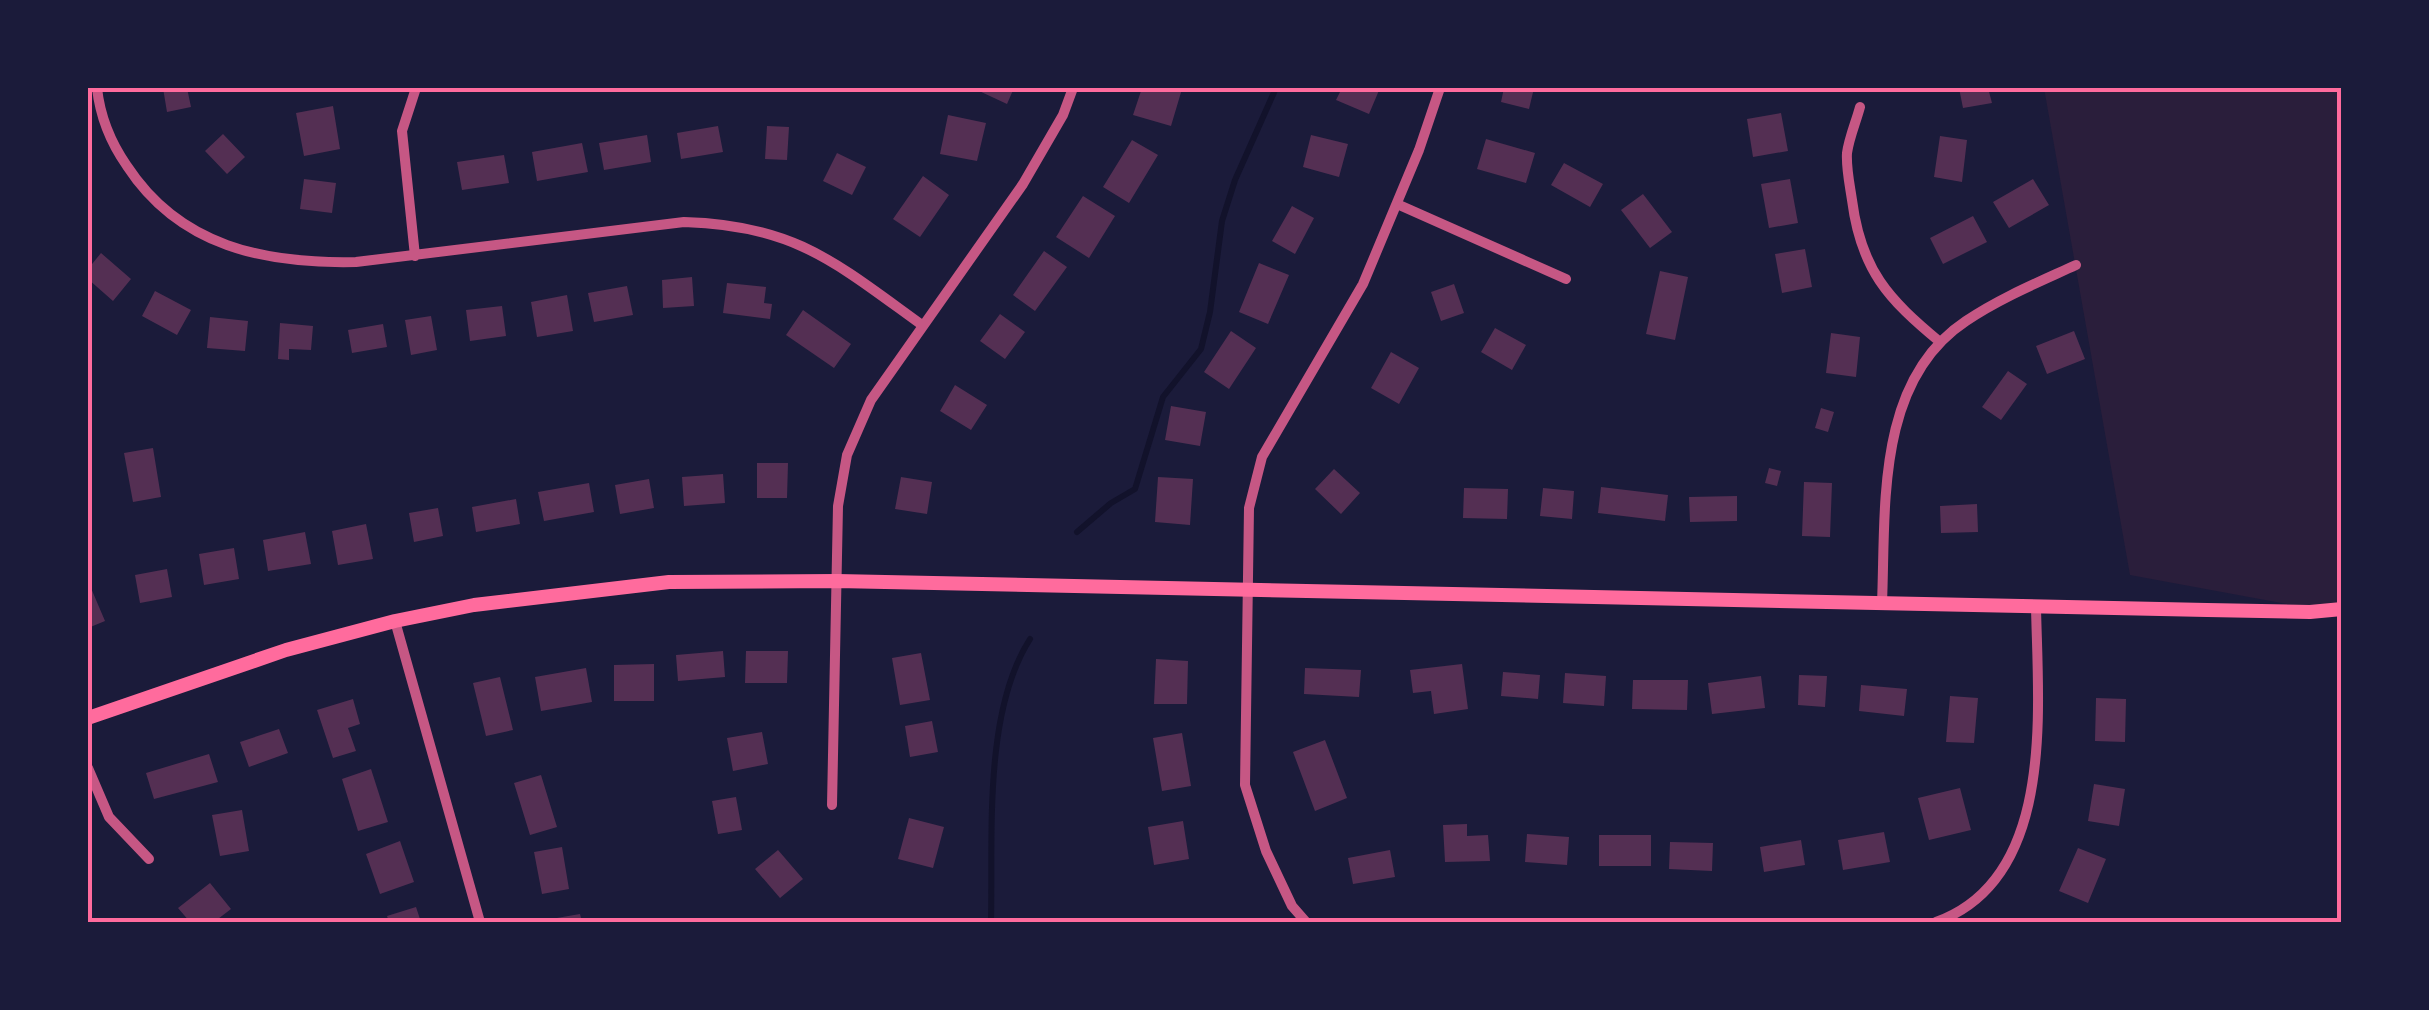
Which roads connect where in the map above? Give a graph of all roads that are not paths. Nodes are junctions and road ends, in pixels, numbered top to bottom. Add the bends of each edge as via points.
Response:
1 (97, 88) edge
2 (416, 88) edge
3 (1073, 88) edge
4 (1440, 88) edge
5 (1860, 108) dead end
6 (1397, 204) junction
7 (415, 256) junction
8 (2076, 265) dead end
9 (1566, 279) dead end
10 (922, 326) junction
11 (1940, 342) junction
12 (837, 581) junction
13 (1248, 589) junction
14 (1882, 603) junction
15 (2036, 606) junction
16 (2342, 609) edge
17 (2310, 612) junction
18 (2342, 618) edge
19 (395, 620) junction
20 (88, 718) edge
21 (88, 768) edge
22 (832, 805) dead end
23 (148, 859) dead end
24 (1964, 918) edge
25 (480, 922) edge
26 (1306, 922) edge
27 (1936, 922) edge

1 - 7 street via 121,157 158,205 184,224 226,245 308,263
2 - 7 street via 402,131
3 - 10 street via 1022,184
4 - 6 street
5 - 11 street via 1847,154 1856,228 1870,272
6 - 9 street
6 - 13 street via 1363,284 1262,457 1250,508
7 - 10 street via 652,225 719,223 788,238
8 - 11 street via 1964,322
10 - 12 street via 871,400 846,455
11 - 14 street via 1918,370 1895,431
12 - 13 main road
12 - 19 main road via 651,583
12 - 22 street
13 - 14 main road
13 - 26 street via 1245,785 1266,851
14 - 15 main road
15 - 17 main road
15 - 24 street via 2039,744 2017,846
16 - 17 main road
17 - 18 main road
19 - 20 main road
19 - 25 street
21 - 23 street via 108,817
24 - 27 street

